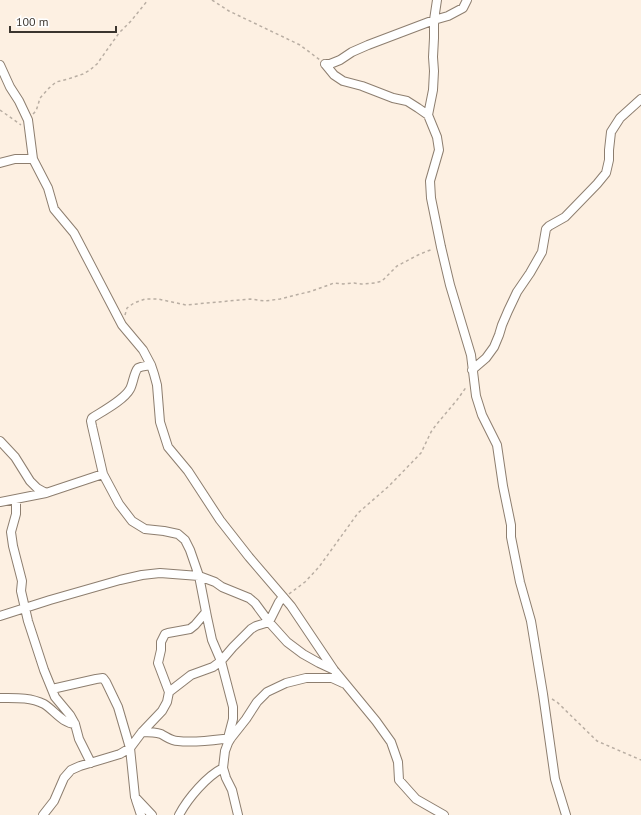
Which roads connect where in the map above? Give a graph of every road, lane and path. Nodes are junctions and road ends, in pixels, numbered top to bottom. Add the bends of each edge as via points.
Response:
1 (148, 0) edge
2 (212, 0) edge
3 (437, 0) edge
4 (467, 0) edge
5 (434, 20) junction
6 (324, 64) junction
7 (0, 65) edge
8 (641, 99) edge
9 (0, 110) edge
10 (428, 115) junction
11 (28, 120) junction
12 (29, 130) junction
13 (33, 159) junction
14 (0, 163) edge
15 (441, 247) junction
16 (122, 324) junction
17 (151, 365) junction
18 (473, 373) junction
19 (0, 441) edge
20 (103, 474) junction
21 (46, 493) junction
22 (16, 499) junction
23 (0, 502) edge
24 (199, 576) junction
25 (283, 597) junction
26 (24, 608) junction
27 (206, 612) junction
28 (0, 616) edge
29 (269, 622) junction
30 (221, 662) junction
31 (334, 670) junction
32 (345, 684) junction
33 (52, 690) junction
34 (169, 692) junction
35 (543, 694) junction
36 (0, 698) edge
37 (75, 724) junction
38 (142, 732) junction
39 (229, 738) junction
40 (130, 748) junction
41 (641, 760) edge
42 (90, 763) junction
43 (224, 768) junction
44 (135, 797) junction
45 (43, 815) edge
46 (141, 815) edge
47 (152, 815) edge
48 (179, 815) edge
49 (238, 815) edge
50 (444, 815) edge
51 (566, 815) edge

1 - 11 path via 119,33 97,64 83,74 52,85 43,93 36,111
2 - 6 path via 229,11 300,44
3 - 5 street
4 - 5 street via 463,8
5 - 6 street via 368,45 340,60
5 - 10 street via 433,90
6 - 10 street via 343,81 407,101
7 - 11 street
8 - 18 street via 620,118 611,132 606,173 598,184 565,217 546,229 542,252 517,292 496,343
9 - 12 path
10 - 15 street via 439,150 430,181
11 - 12 street
12 - 13 street
13 - 14 street via 15,159
13 - 16 street via 48,188 54,209 74,233
15 - 16 path via 397,266 382,281 375,283 334,283 312,291 265,301 250,299 186,304 145,299 127,308
15 - 18 street via 471,355
16 - 17 street via 143,350
17 - 20 street via 138,368 129,391 116,403 92,418
17 - 25 street via 157,385 160,422 168,447 188,471 220,520
18 - 25 path via 457,400 431,432 422,453 358,513 305,582
18 - 35 street via 482,415 497,445 511,537 531,621
19 - 21 street via 15,457 30,481
20 - 21 street
20 - 24 street via 119,504 132,521 145,529 178,534 185,540
21 - 22 street
22 - 23 street
22 - 26 street via 16,514 11,532 22,581
24 - 26 street via 160,573 142,575
24 - 27 street
24 - 29 street via 250,598
25 - 29 street
25 - 31 street
26 - 28 street
26 - 33 street
27 - 30 street via 212,640
27 - 34 street via 190,629 165,634 161,642 158,663
29 - 30 street via 252,629
29 - 31 street via 287,642 303,654
30 - 34 street via 191,675
30 - 39 street via 233,707
31 - 32 street
32 - 39 street via 332,678 319,677 286,683 267,692
32 - 50 street via 391,742 398,762 399,780 416,799
33 - 37 street
33 - 40 street via 103,678 118,707
34 - 38 street via 162,711
35 - 41 path via 558,702 597,741
35 - 51 street via 555,779
36 - 37 street via 32,700 43,704 69,724
37 - 42 street
38 - 39 street via 153,732 178,741
38 - 40 street
39 - 43 street
40 - 42 street via 120,754
40 - 44 street
42 - 45 street via 71,770
43 - 48 street via 205,781
43 - 49 street
44 - 46 street
44 - 47 street

